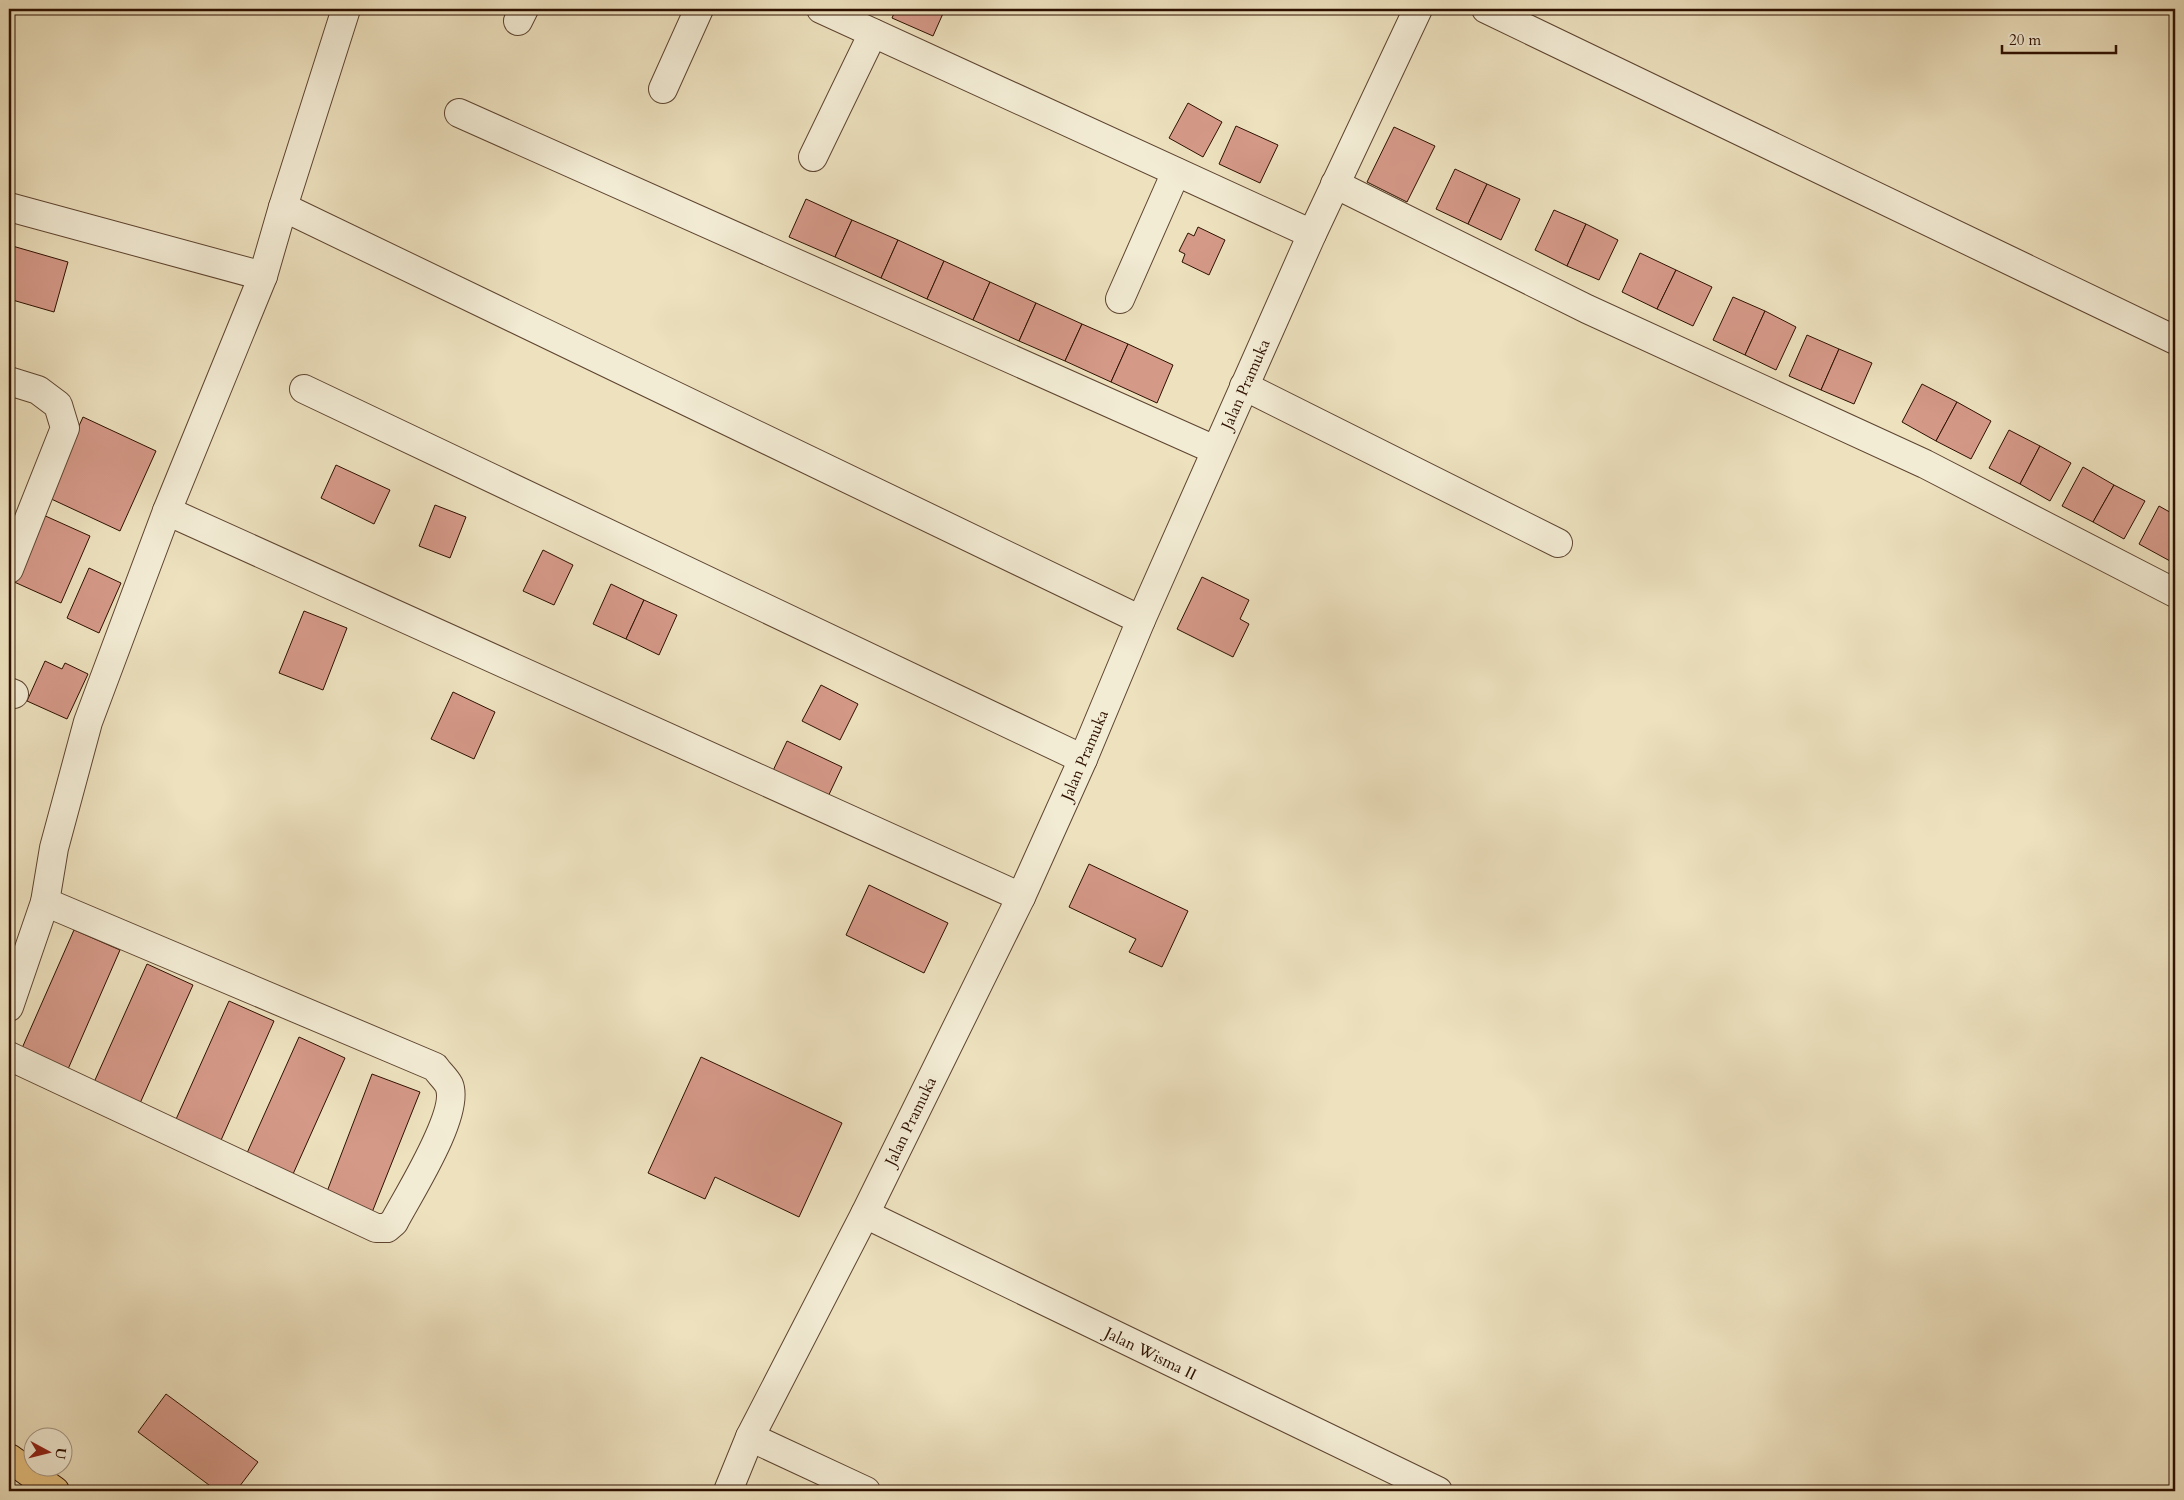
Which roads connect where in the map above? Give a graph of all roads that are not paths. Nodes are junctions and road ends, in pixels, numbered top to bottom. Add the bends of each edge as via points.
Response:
1 (346, 9) edge
2 (699, 9) edge
3 (821, 9) edge
4 (1418, 9) edge
5 (1486, 9) edge
6 (873, 33) junction
7 (662, 89) dead end
8 (459, 113) dead end
9 (812, 157) dead end
10 (1176, 172) junction
11 (1335, 184) junction
12 (283, 207) junction
13 (9, 208) edge
14 (1312, 234) junction
15 (263, 276) junction
16 (1120, 299) dead end
17 (2175, 340) edge
18 (9, 381) edge
19 (1244, 386) junction
20 (304, 389) dead end
21 (1216, 450) junction
22 (167, 511) junction
23 (1558, 543) dead end
24 (9, 569) edge
25 (2175, 593) edge
26 (1141, 620) junction
27 (1083, 759) junction
28 (1021, 897) junction
29 (45, 902) junction
30 (9, 1007) edge
31 (9, 1056) edge
32 (864, 1214) junction
33 (750, 1437) junction
34 (9, 1458) edge
35 (55, 1491) edge
36 (728, 1491) edge
37 (866, 1491) edge
38 (1438, 1491) edge

1 - 12 street
2 - 7 street
3 - 6 street
4 - 11 street, Jalan Pramuka
5 - 17 street
6 - 9 street
6 - 10 street
8 - 21 street
10 - 14 street
10 - 16 street
11 - 14 street, Jalan Pramuka
11 - 25 street via 1587,309 1925,464
12 - 15 street
12 - 26 street
13 - 15 street
14 - 19 street, Jalan Pramuka
15 - 22 street
18 - 24 street via 38,390 58,405 65,428
19 - 21 street, Jalan Pramuka
19 - 23 street
20 - 27 street
21 - 26 street, Jalan Pramuka
22 - 28 street
22 - 29 street via 88,722 54,848
26 - 27 street, Jalan Pramuka
27 - 28 street, Jalan Pramuka
28 - 32 street, Jalan Pramuka
29 - 30 street
29 - 31 street via 435,1067 450,1086 449,1113 394,1222 386,1228 376,1228
32 - 33 street, Jalan Pramuka
32 - 38 street, Jalan Wisma II
33 - 36 street, Jalan Pramuka
33 - 37 street
34 - 35 main road

